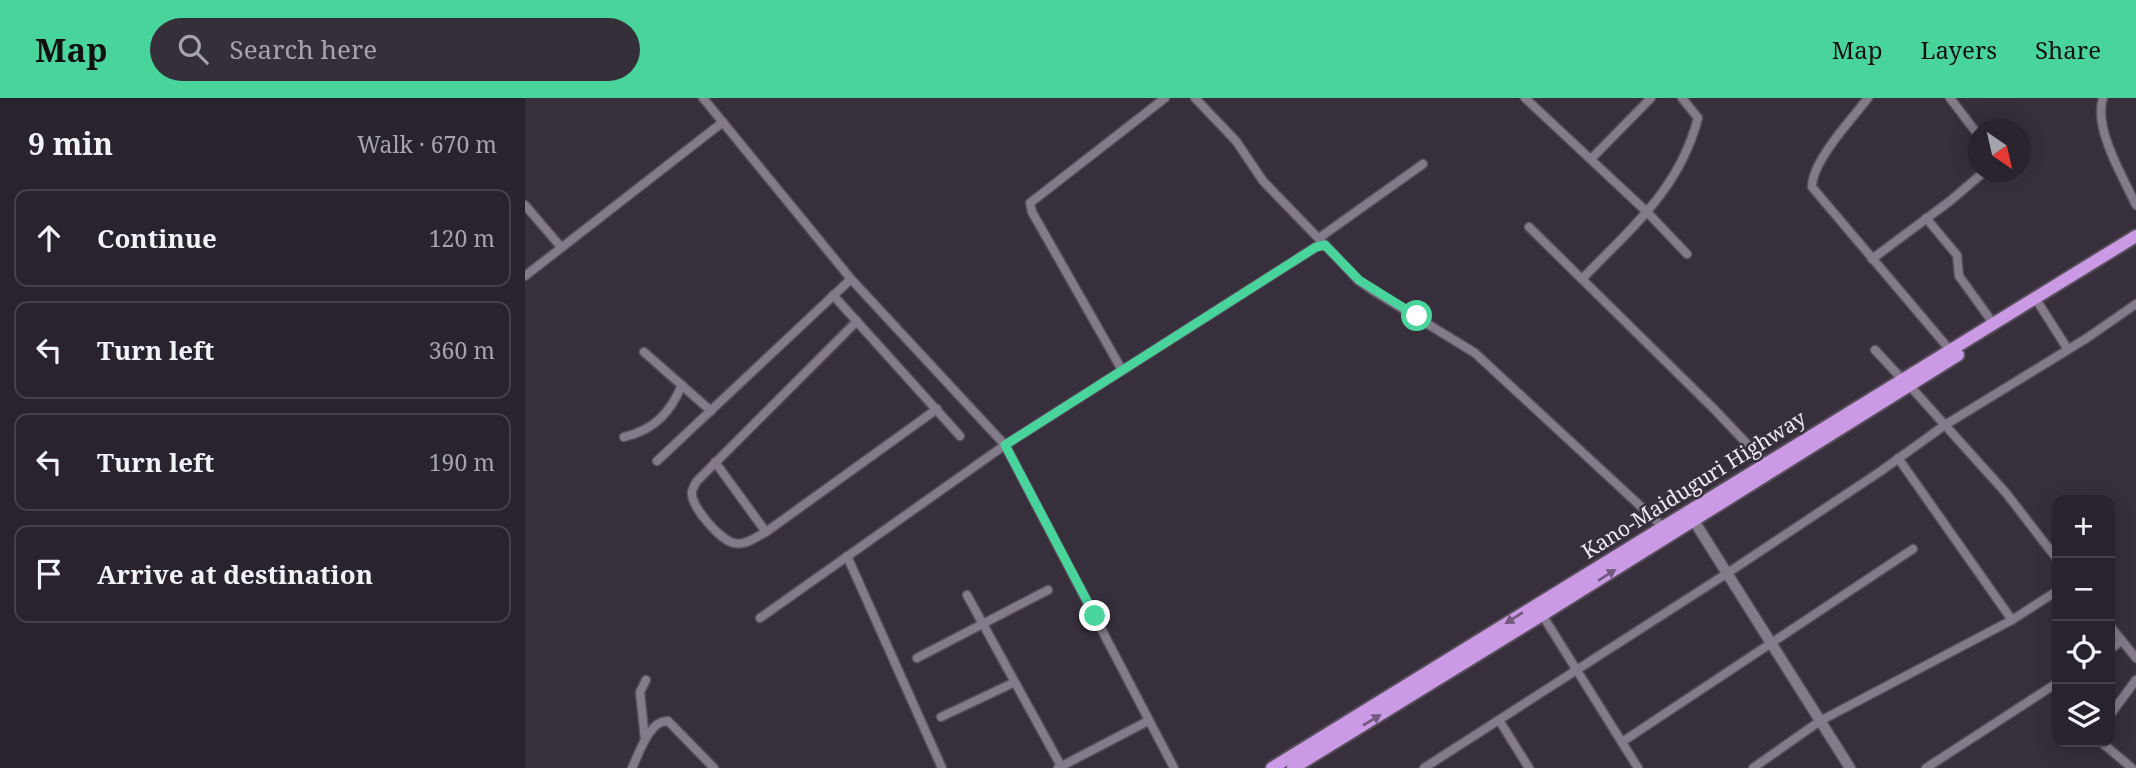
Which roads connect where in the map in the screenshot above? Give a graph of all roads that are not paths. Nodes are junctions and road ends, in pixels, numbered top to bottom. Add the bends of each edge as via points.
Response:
1 (703, 98) edge
2 (1165, 98) edge
3 (1195, 98) edge
4 (1525, 98) edge
5 (1651, 98) edge
6 (1682, 98) edge
7 (1868, 98) edge
8 (1950, 98) edge
9 (2103, 98) edge
10 (723, 122) junction
11 (1968, 122) edge
12 (1591, 159) junction
13 (1423, 164) dead end
14 (1972, 182) edge
15 (525, 205) edge
16 (2136, 205) edge
17 (1647, 212) junction
18 (1926, 219) junction
19 (1529, 227) dead end
20 (2136, 236) edge
21 (1322, 241) junction
22 (2136, 244) edge
23 (561, 247) junction
24 (1687, 254) dead end
25 (1872, 259) junction
26 (525, 276) edge
27 (851, 279) junction
28 (1582, 279) junction
29 (833, 295) junction
30 (2039, 304) junction
31 (2136, 304) edge
32 (857, 321) junction
33 (1993, 323) junction
34 (2067, 348) junction
35 (1875, 350) dead end
36 (1950, 350) junction
37 (644, 352) dead end
38 (1122, 370) junction
39 (1906, 382) junction
40 (682, 385) junction
41 (937, 409) junction
42 (711, 411) junction
43 (1945, 425) junction
44 (960, 436) dead end
45 (624, 437) dead end
46 (1005, 445) junction
47 (1898, 458) junction
48 (657, 461) dead end
49 (715, 462) junction
50 (1769, 467) junction
51 (1694, 521) junction
52 (1662, 526) junction
53 (765, 532) junction
54 (1913, 550) dead end
55 (848, 556) junction
56 (2056, 558) edge
57 (1727, 574) junction
58 (1048, 590) dead end
59 (2052, 594) edge
60 (967, 595) dead end
61 (1539, 610) junction
62 (760, 618) dead end
63 (2012, 620) junction
64 (982, 624) junction
65 (2115, 632) edge
66 (2122, 641) junction
67 (1772, 645) junction
68 (2115, 646) edge
69 (917, 658) dead end
70 (2136, 658) edge
71 (1576, 669) junction
72 (646, 680) dead end
73 (2136, 680) edge
74 (1013, 684) junction
75 (2052, 686) edge
76 (2115, 708) edge
77 (941, 717) dead end
78 (1499, 720) junction
79 (1820, 720) junction
80 (1148, 721) junction
81 (645, 740) junction
82 (1622, 742) junction
83 (2107, 747) edge
84 (1059, 767) edge
85 (632, 768) edge
86 (714, 768) edge
87 (942, 768) edge
88 (1174, 768) edge
89 (1272, 768) edge
90 (1293, 768) edge
91 (1425, 768) edge
92 (1529, 768) edge
93 (1638, 768) edge
94 (1753, 768) edge
95 (1850, 768) edge
96 (1926, 768) edge
97 (2132, 768) edge

1 - 10 street
2 - 38 street via 1030,204
3 - 21 street via 1236,141 1263,181
4 - 12 street
5 - 12 street
6 - 17 street via 1698,117 1695,128 1677,173
7 - 25 street via 1818,165 1812,187
8 - 11 street
9 - 16 street via 2104,131
10 - 23 street
10 - 27 street
12 - 17 street
13 - 21 street
14 - 18 street
15 - 23 street
17 - 24 street
17 - 28 street
18 - 25 street
18 - 33 street via 1957,255 1959,276
19 - 28 street
20 - 33 highway, Kano-Maiduguri Highway
21 - 38 street
21 - 52 street via 1372,290 1475,353
22 - 30 highway, Kano-Maiduguri Highway
23 - 26 street
25 - 36 street
27 - 29 street
27 - 46 street
28 - 50 street
29 - 32 street
29 - 42 street
30 - 34 street
30 - 39 highway, Kano-Maiduguri Highway
31 - 34 street
32 - 41 street
32 - 49 street
33 - 36 highway, Kano-Maiduguri Highway
34 - 43 street
35 - 39 street
36 - 39 highway, Kano-Maiduguri Highway
37 - 40 street
38 - 46 street
39 - 43 street
39 - 50 highway, Kano-Maiduguri Highway
40 - 42 street
40 - 45 street via 661,419
41 - 44 street
41 - 53 street
42 - 48 street
43 - 47 street
43 - 56 street
46 - 55 street
46 - 80 street
47 - 57 street
47 - 63 street
49 - 53 street
49 - 53 street via 692,492 699,512 731,543 741,544
50 - 51 highway, Kano-Maiduguri Highway
50 - 52 highway, Kano-Maiduguri Highway
51 - 57 street
61 -> 51 highway, Kano-Maiduguri Highway
52 - 61 highway, Kano-Maiduguri Highway
54 - 67 street
55 - 62 street
55 - 87 street
57 - 67 street
57 - 71 street
58 - 64 street
59 - 63 street
60 - 64 street
61 - 71 street
61 -> 89 highway, Kano-Maiduguri Highway
90 -> 61 highway, Kano-Maiduguri Highway
63 - 79 street
64 - 69 street
64 - 74 street
65 - 66 street
66 - 68 street
66 - 70 street
67 - 79 street
67 - 82 street
71 - 78 street
71 - 82 street
72 - 81 street via 640,692
73 - 76 street
74 - 77 street
74 - 84 street
75 - 96 street
78 - 91 street
78 - 92 street
79 - 94 street
79 - 95 street
80 - 84 street
80 - 88 street
81 - 85 street
81 - 86 street via 659,722 668,721
82 - 93 street
83 - 97 street

